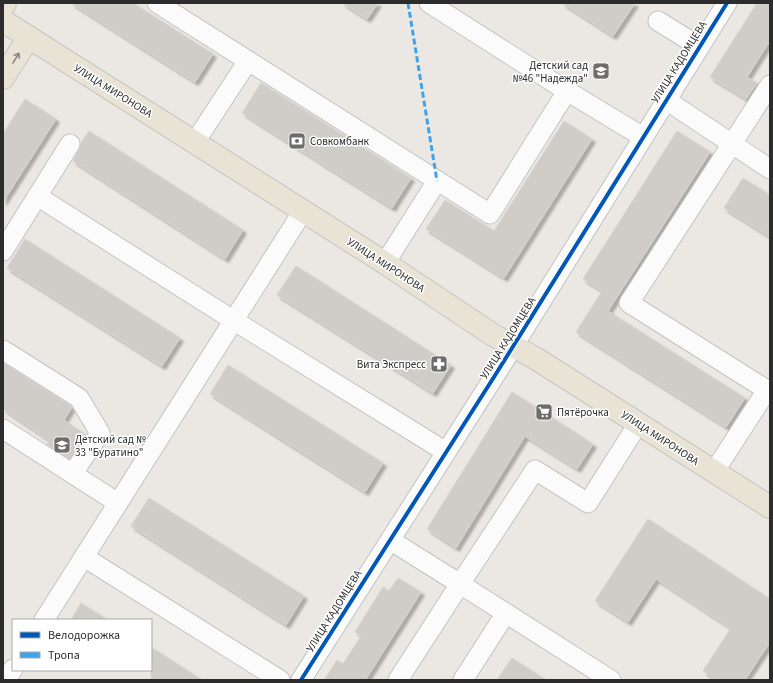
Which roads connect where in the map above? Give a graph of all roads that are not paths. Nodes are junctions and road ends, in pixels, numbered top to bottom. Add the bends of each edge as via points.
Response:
1 (5, 3) edge
2 (157, 3) edge
3 (429, 3) edge
4 (727, 3) edge
5 (3, 7) edge
6 (3, 21) edge
7 (658, 21) dead end
8 (29, 37) junction
9 (700, 47) junction
10 (248, 61) junction
11 (3, 78) edge
12 (770, 85) edge
13 (567, 91) junction
14 (666, 100) junction
15 (643, 137) junction
16 (195, 142) junction
17 (70, 144) dead end
18 (732, 144) junction
19 (770, 169) edge
20 (437, 181) junction
21 (38, 196) junction
22 (302, 211) junction
23 (3, 251) edge
24 (385, 263) junction
25 (233, 320) junction
26 (514, 345) junction
27 (3, 350) edge
28 (769, 387) edge
29 (638, 424) junction
30 (3, 429) edge
31 (446, 452) junction
32 (714, 472) junction
33 (73, 473) junction
34 (118, 503) junction
35 (770, 507) edge
36 (390, 540) junction
37 (84, 557) junction
38 (460, 584) junction
39 (506, 614) junction
40 (45, 619) edge
41 (12, 670) edge
42 (6, 680) edge
43 (280, 680) edge
44 (301, 680) edge
45 (398, 680) edge
46 (463, 680) edge
47 (611, 680) edge

1 - 5 main road
2 - 10 street
3 - 13 street
4 - 9 street, УЛИЦА КАДОМЦЕВА
6 - 8 main road, УЛИЦА МИРОНОВА
7 - 9 street
11 -> 8 main road
8 - 16 main road, УЛИЦА МИРОНОВА
9 - 14 street, УЛИЦА КАДОМЦЕВА
10 - 16 street
10 - 20 street
12 - 18 street
13 - 15 street
13 - 20 street via 490,214
14 - 15 street, УЛИЦА КАДОМЦЕВА
14 - 18 street
15 - 26 street, УЛИЦА КАДОМЦЕВА
16 - 22 main road, УЛИЦА МИРОНОВА
17 - 21 street
18 - 19 street
18 - 28 street via 629,303
20 - 24 street
21 - 23 street
21 - 25 street
22 - 24 main road, УЛИЦА МИРОНОВА
22 - 25 street
24 - 26 main road, УЛИЦА МИРОНОВА via 493,335
25 - 31 street
25 - 34 street
26 - 29 main road, УЛИЦА МИРОНОВА
26 - 31 street, УЛИЦА КАДОМЦЕВА
27 - 33 street via 79,398 100,433
28 - 32 street
29 - 32 main road, УЛИЦА МИРОНОВА
29 - 38 street via 588,503 534,470
30 - 33 street
31 - 36 street, УЛИЦА КАДОМЦЕВА
32 - 35 main road, УЛИЦА МИРОНОВА
33 - 34 street
34 - 37 street
36 - 38 street
36 - 44 street, УЛИЦА КАДОМЦЕВА
37 - 40 street
37 - 43 street
38 - 39 street
38 - 45 street
39 - 46 street
39 - 47 street
41 - 42 street

